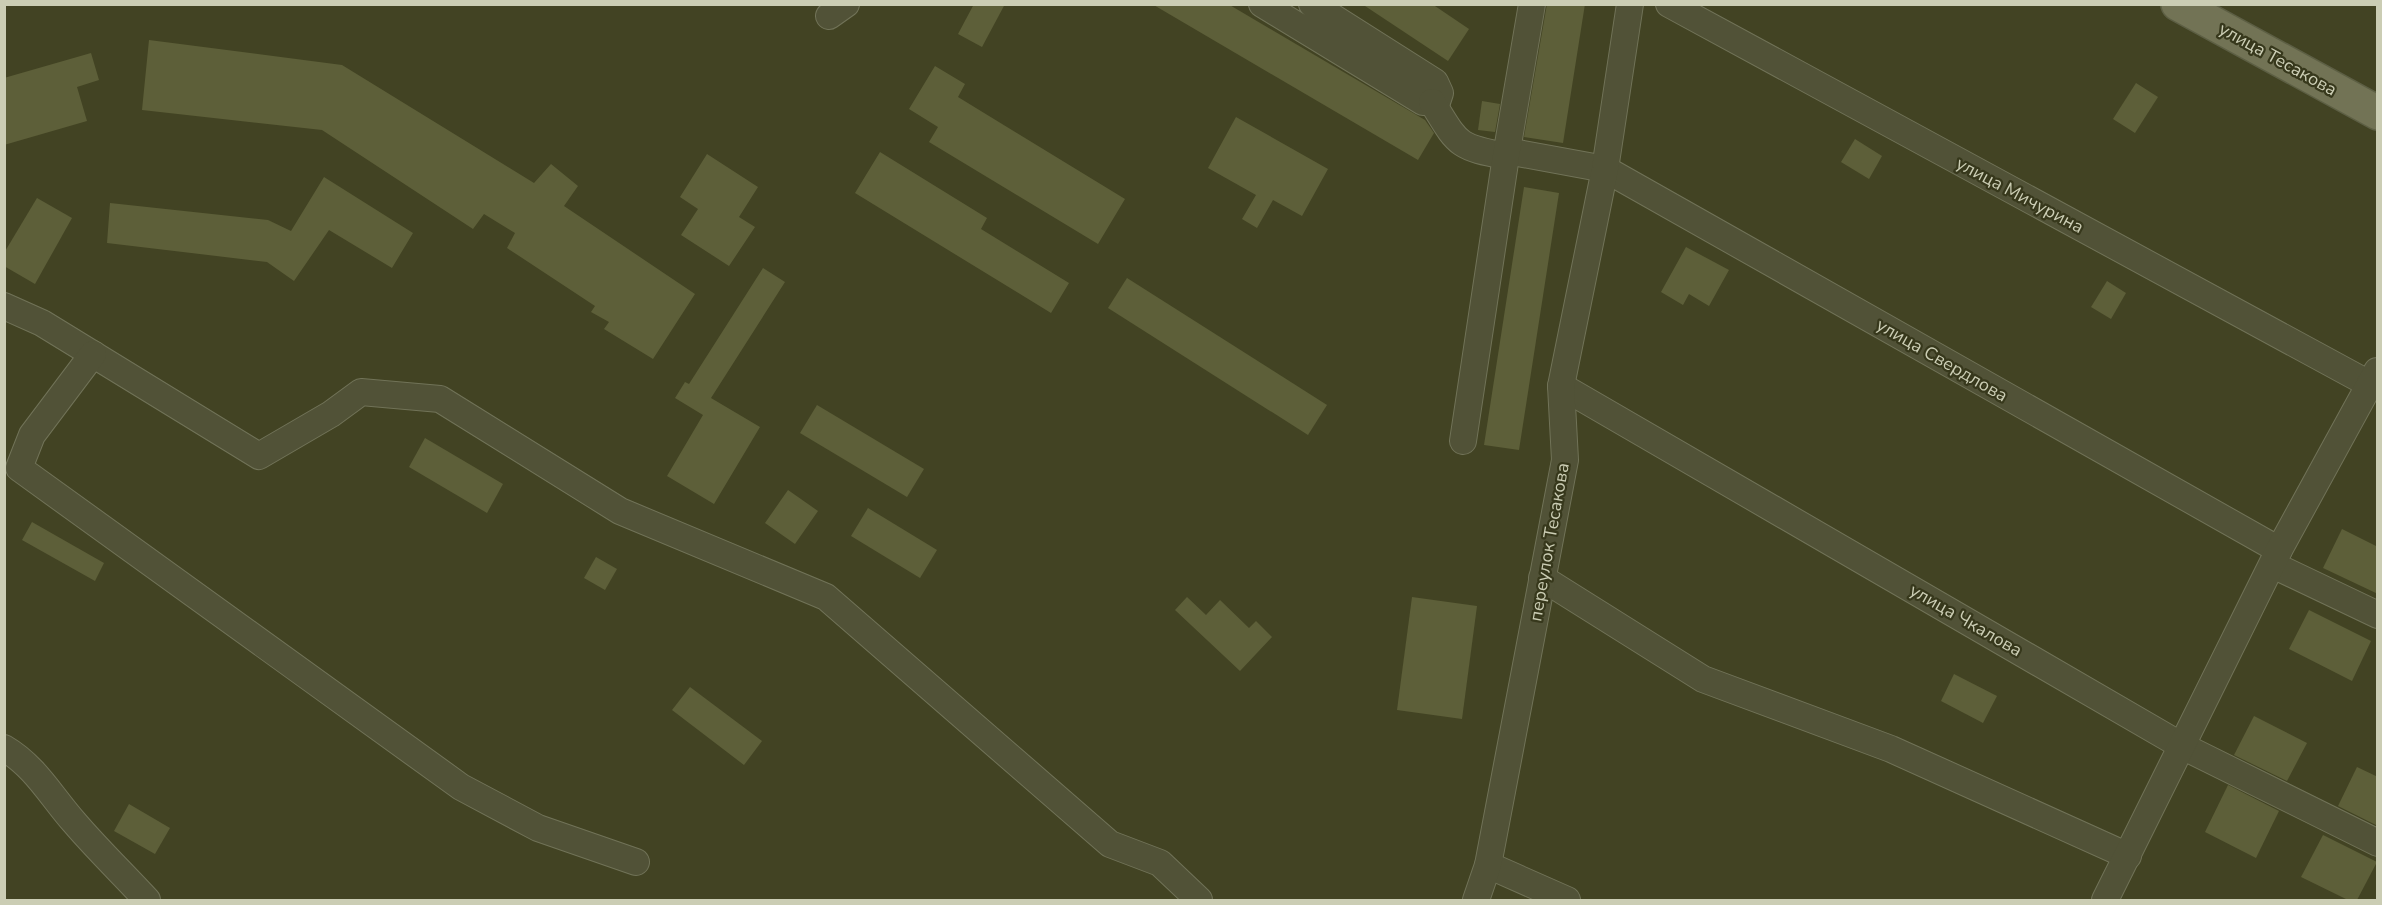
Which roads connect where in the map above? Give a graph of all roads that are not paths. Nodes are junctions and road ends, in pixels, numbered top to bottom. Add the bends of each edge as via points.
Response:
1 (1262, 4) edge
2 (1312, 4) edge
3 (1532, 4) edge
4 (1630, 4) edge
5 (1669, 4) edge
6 (2178, 4) edge
7 (1432, 102) junction
8 (2378, 113) edge
9 (1506, 154) junction
10 (1605, 169) junction
11 (4, 306) edge
12 (93, 354) junction
13 (2374, 378) edge
14 (1561, 386) junction
15 (1463, 441) dead end
16 (2276, 558) junction
17 (1542, 578) junction
18 (2378, 615) edge
19 (2182, 746) junction
20 (4, 748) edge
21 (2378, 843) edge
22 (2128, 856) junction
23 (636, 862) dead end
24 (1488, 865) junction
25 (147, 900) edge
26 (1199, 900) edge
27 (1476, 900) edge
28 (1567, 900) edge
29 (2105, 900) edge

1 - 7 street via 1423,102
2 - 7 street via 1436,82 1440,93 1437,102
3 - 9 street
4 - 10 street, переулок Тесакова
5 - 13 street, улица Мичурина
6 - 8 main road, улица Тесакова
7 - 9 street, улица Свердлова via 1457,142 1477,151
9 - 10 street, улица Свердлова
9 - 15 street
10 - 14 street, переулок Тесакова
10 - 16 street, улица Свердлова
11 - 12 street via 42,323
12 - 23 street via 32,435 18,468 461,787 538,828
12 - 26 street via 259,456 361,392 440,399 620,511 826,597 1110,844 1160,863
13 - 16 street
14 - 17 street, переулок Тесакова via 1565,460
14 - 19 street, улица Чкалова
16 - 18 street, улица Свердлова
16 - 19 street
17 - 22 street via 1703,679 1891,749
17 - 24 street, переулок Тесакова
19 - 21 street, улица Чкалова
19 - 22 street
20 - 25 street via 33,770 74,822
22 - 29 street
24 - 27 street, переулок Тесакова
24 - 28 street

